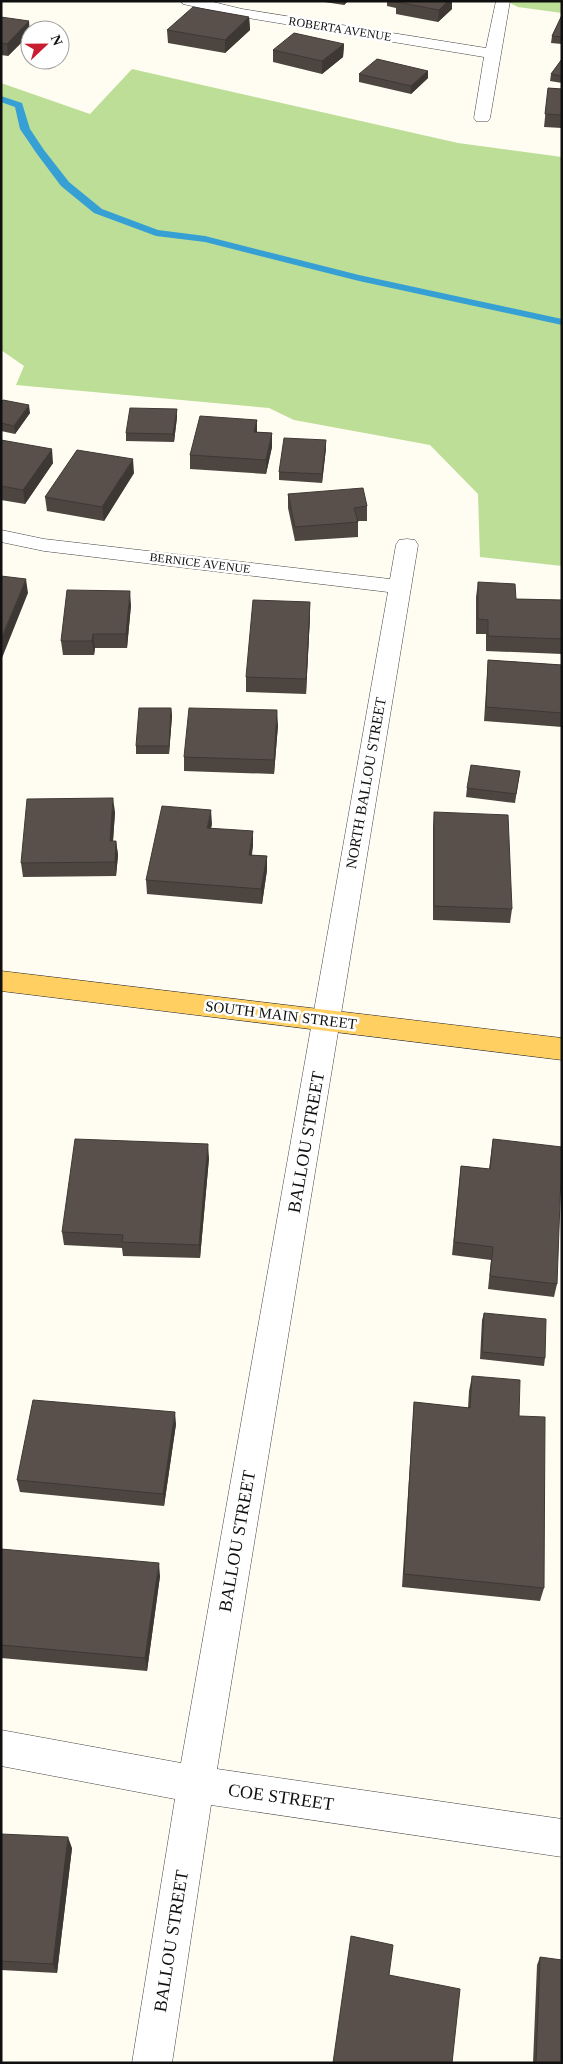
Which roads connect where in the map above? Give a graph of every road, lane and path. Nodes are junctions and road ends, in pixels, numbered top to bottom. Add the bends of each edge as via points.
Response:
1 (188, 1) edge
2 (503, 1) edge
3 (492, 54) junction
4 (482, 118) dead end
5 (1, 536) edge
6 (407, 545) dead end
7 (399, 587) junction
8 (1, 981) edge
9 (326, 1020) junction
10 (562, 1049) edge
11 (1, 1748) edge
12 (196, 1784) junction
13 (562, 1838) edge
14 (152, 2063) edge

1 - 3 street, ROBERTA AVENUE
2 - 3 street
3 - 4 street
5 - 7 street, BERNICE AVENUE via 44,545
6 - 7 street, NORTH BALLOU STREET
7 - 9 street, NORTH BALLOU STREET
8 - 9 main road, SOUTH MAIN STREET
9 - 10 main road, SOUTH MAIN STREET
9 - 12 street, BALLOU STREET
11 - 12 street, COE STREET
12 - 13 street, COE STREET
12 - 14 street, BALLOU STREET

